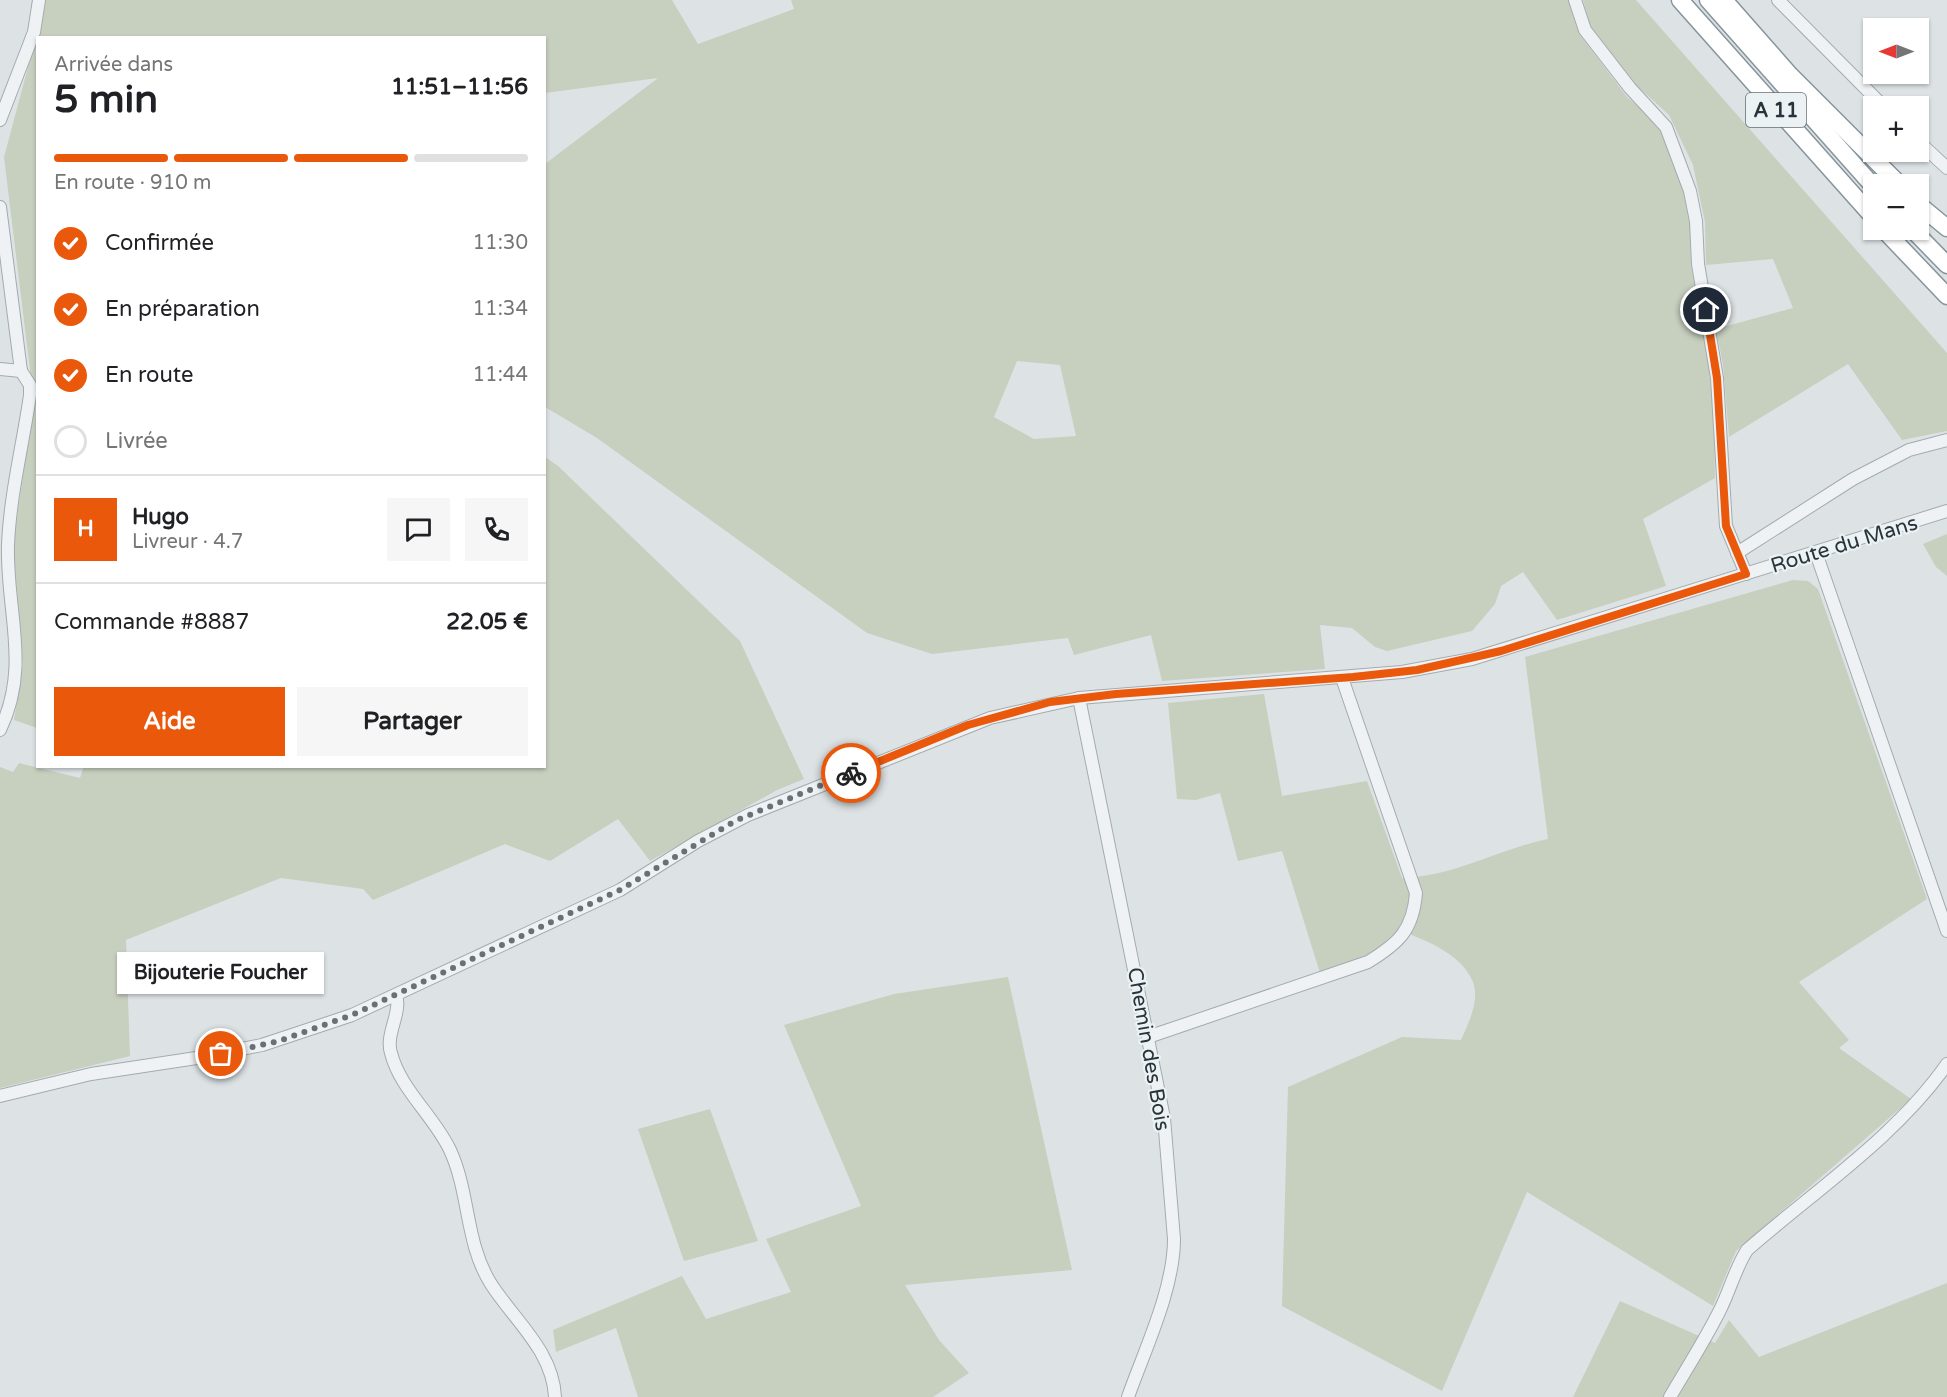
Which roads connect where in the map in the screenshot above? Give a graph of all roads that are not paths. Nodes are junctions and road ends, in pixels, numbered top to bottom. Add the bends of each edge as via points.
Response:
1 (39, 0) edge
2 (1575, 0) edge
3 (1680, 0) edge
4 (1708, 0) edge
5 (1724, 0) edge
6 (1778, 0) edge
7 (1873, 96) edge
8 (0, 120) edge
9 (1929, 151) edge
10 (1947, 168) edge
11 (1889, 174) edge
12 (1863, 175) edge
13 (1863, 206) edge
14 (0, 207) edge
15 (1929, 213) edge
16 (1947, 228) edge
17 (1894, 240) edge
18 (1922, 240) edge
19 (1947, 266) edge
20 (1947, 296) edge
21 (0, 369) edge
22 (21, 371) junction
23 (1947, 440) edge
24 (1947, 511) edge
25 (1737, 553) junction
26 (1816, 553) junction
27 (1746, 574) junction
28 (1342, 678) junction
29 (1079, 698) junction
30 (0, 730) edge
31 (1947, 930) edge
32 (396, 995) junction
33 (1148, 1037) junction
34 (1947, 1064) edge
35 (0, 1096) edge
36 (555, 1397) edge
37 (1128, 1397) edge
38 (1670, 1397) edge

1 - 8 street via 34,32
2 - 25 street via 1585,30 1666,127 1690,191 1717,378 1726,526
3 - 13 highway, A 11
4 - 12 highway, A 11
5 - 11 highway via 1790,75
6 - 7 street
9 - 10 street
14 - 22 street
15 - 16 highway
17 - 20 highway
18 - 19 highway
21 - 22 street
22 - 30 street via 30,385 30,395 8,554 17,665 13,695
23 - 25 street via 1909,450 1853,479
24 - 26 street, Route du Mans
25 - 27 street
26 - 27 street, Route du Mans
26 - 31 street
27 - 28 street, Route du Mans via 1472,659
28 - 29 street, Route du Mans
28 - 33 street via 1416,893 1414,912 1405,932 1368,962
29 - 32 street, Route du Mans via 968,725 748,815 620,890
29 - 33 street, Chemin des Bois
32 - 35 street, Route du Mans via 352,1015 262,1045 91,1074
32 - 36 street via 390,1035 393,1060 449,1147 479,1262 540,1350
33 - 37 street, Chemin des Bois via 1164,1118 1174,1257
34 - 38 street via 1930,1088 1882,1137 1748,1250 1704,1341

